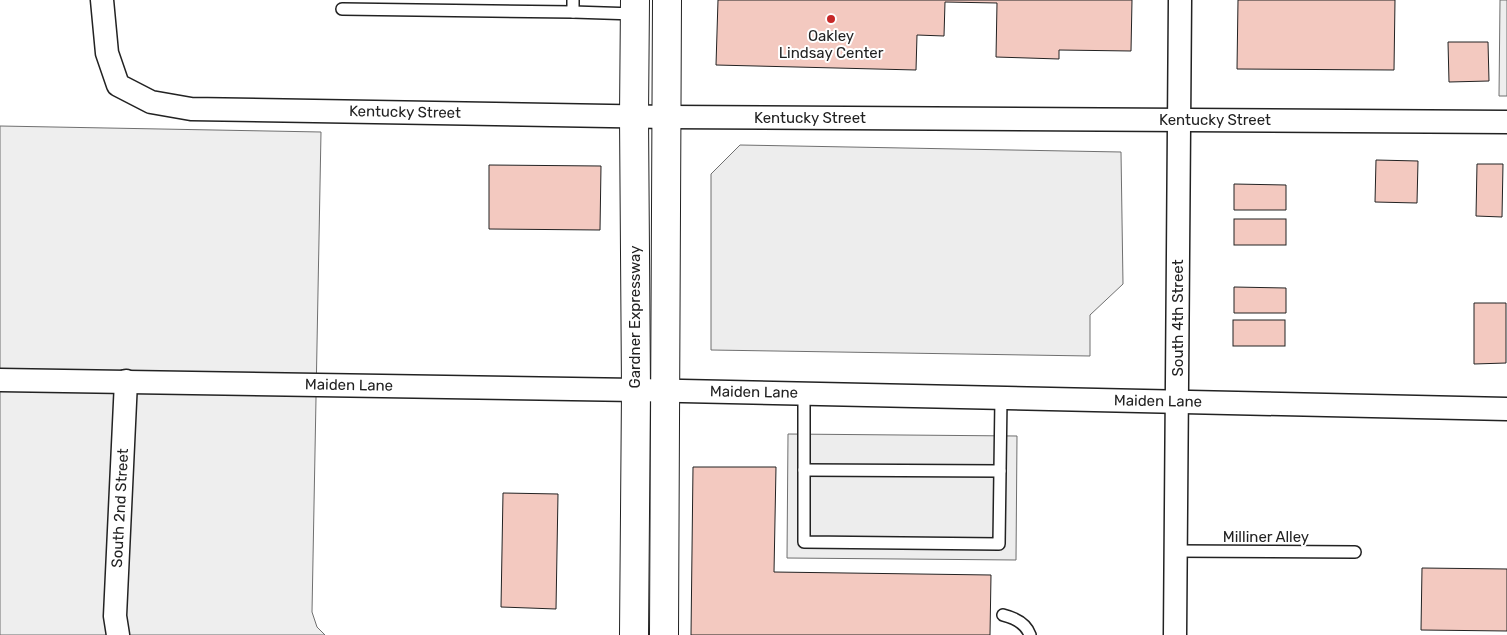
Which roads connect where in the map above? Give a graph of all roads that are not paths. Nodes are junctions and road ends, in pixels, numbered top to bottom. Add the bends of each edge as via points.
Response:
1 (102, 0) edge
2 (667, 0) edge
3 (1180, 0) edge
4 (573, 6) edge
5 (635, 7) edge
6 (342, 9) dead end
7 (634, 116) junction
8 (666, 117) junction
9 (1179, 120) junction
10 (1507, 122) edge
11 (0, 380) edge
12 (126, 382) junction
13 (636, 390) junction
14 (665, 391) junction
15 (804, 394) junction
16 (1001, 398) junction
17 (1177, 401) junction
18 (1507, 409) edge
19 (804, 470) junction
20 (1000, 471) junction
21 (1176, 551) junction
22 (1356, 552) dead end
23 (1003, 615) dead end
24 (118, 635) edge
25 (634, 635) edge
26 (664, 635) edge
27 (1030, 635) edge
28 (1175, 635) edge

1 - 7 street, Kentucky Street via 107,53 118,85 151,102 191,109
2 - 8 main road, Gardner Expressway
3 - 9 street, South 4th Street
4 - 5 lane
4 - 6 lane
5 - 7 main road, Gardner Expressway
7 - 8 street, Kentucky Street
7 - 13 main road, Gardner Expressway
8 - 9 street, Kentucky Street
8 - 14 main road, Gardner Expressway
9 - 10 street, Kentucky Street
9 - 17 street, South 4th Street
11 - 12 street, Maiden Lane
12 - 13 street, Maiden Lane
12 - 24 street, South 2nd Street via 115,616
13 - 14 street, Maiden Lane
13 - 25 main road, Gardner Expressway
14 - 15 street, Maiden Lane
14 - 26 main road, Gardner Expressway
15 - 16 street, Maiden Lane
15 - 19 lane
16 - 17 street, Maiden Lane
16 - 20 lane
17 - 18 street, Maiden Lane
17 - 21 street, South 4th Street
19 - 20 lane
19 - 20 lane via 804,542 999,544
21 - 22 lane, Milliner Alley
21 - 28 street, South 4th Street
23 - 27 lane via 1014,618 1028,629

